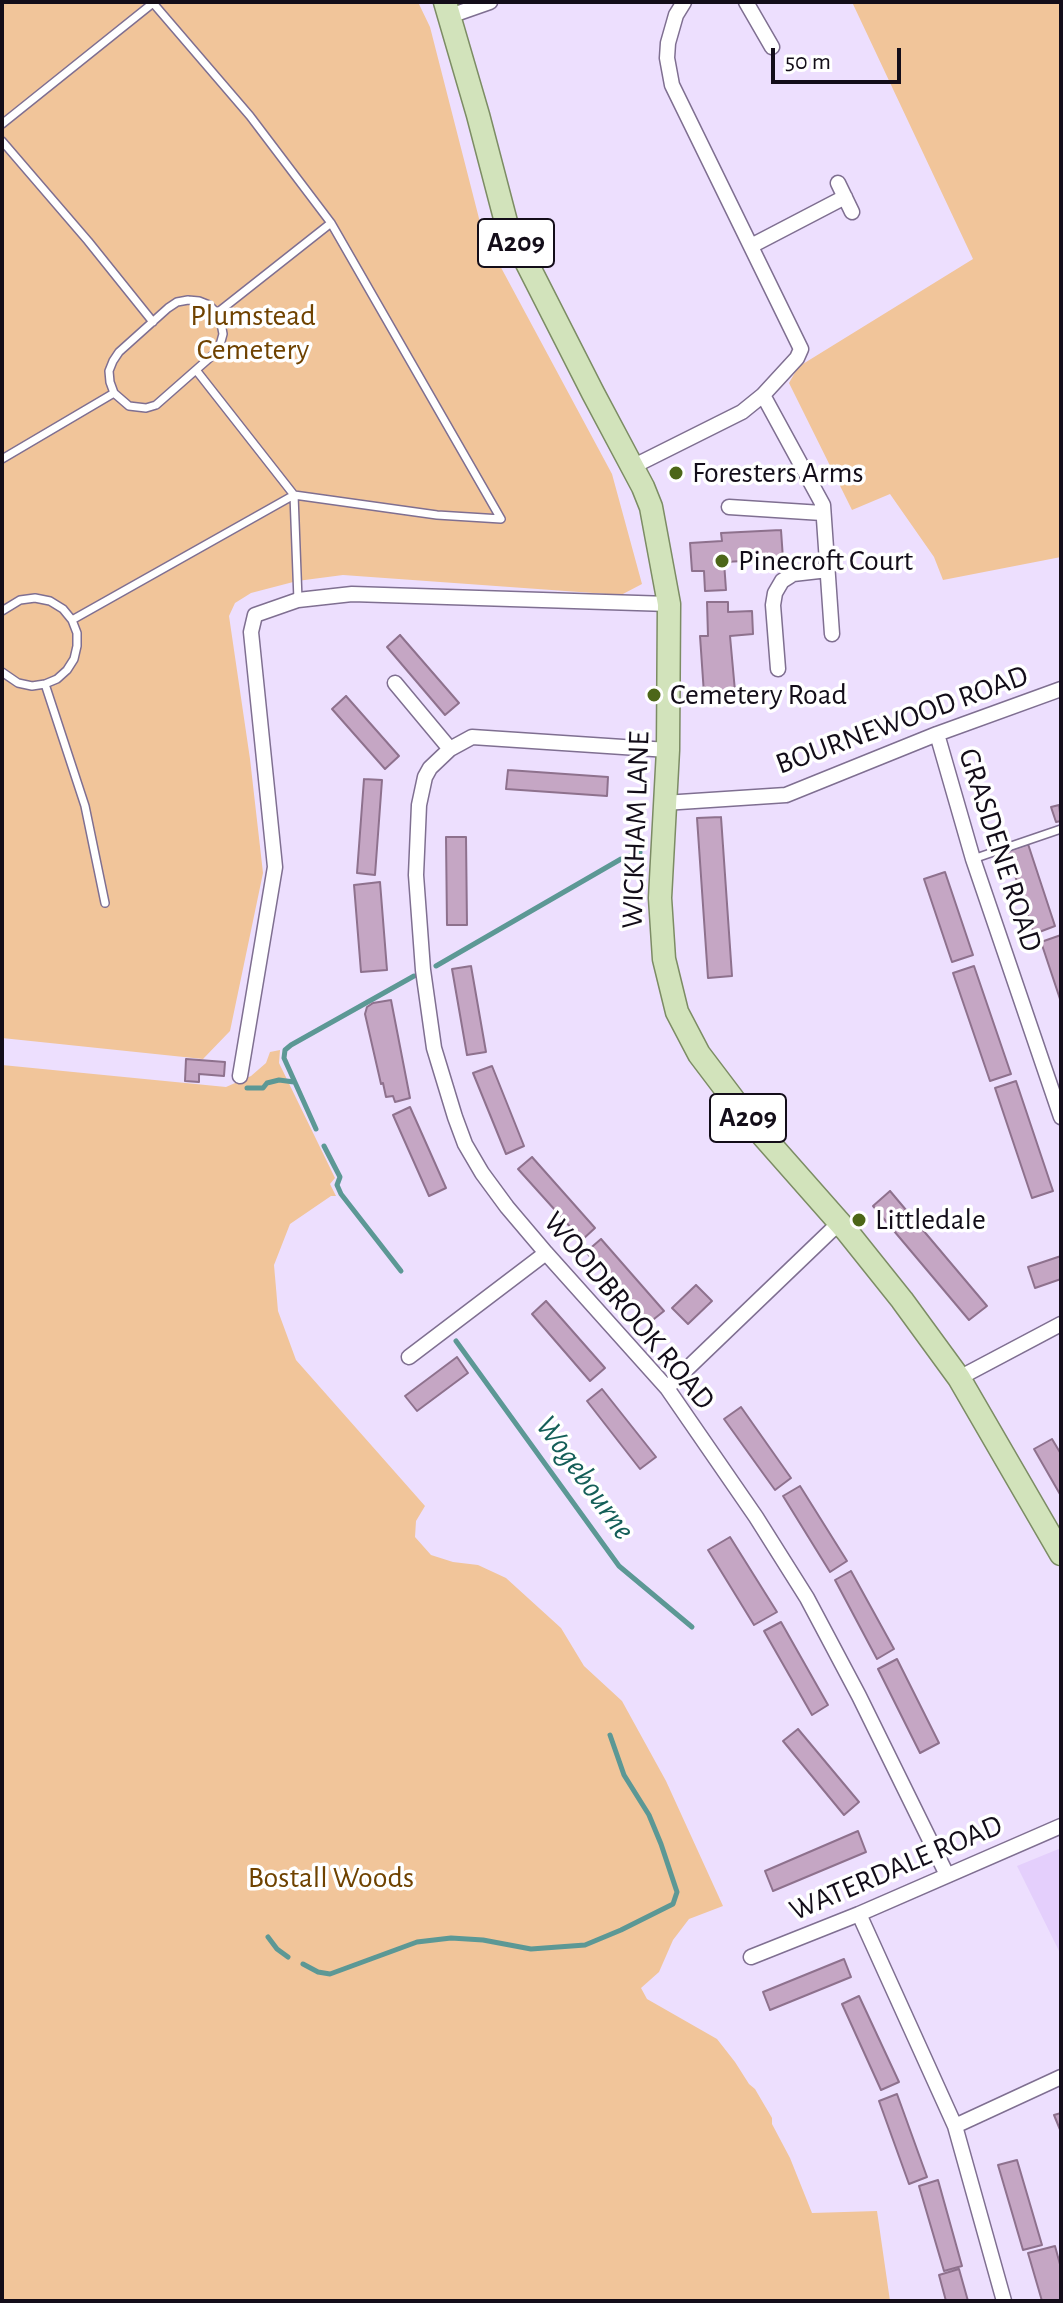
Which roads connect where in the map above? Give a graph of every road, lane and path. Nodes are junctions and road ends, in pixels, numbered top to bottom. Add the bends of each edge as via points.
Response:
1 (490, 2) edge
2 (684, 2) edge
3 (746, 2) edge
4 (448, 9) edge
5 (772, 47) dead end
6 (2, 124) edge
7 (2, 141) edge
8 (838, 183) dead end
9 (845, 197) junction
10 (852, 212) dead end
11 (331, 223) junction
12 (751, 246) junction
13 (217, 313) junction
14 (153, 322) junction
15 (196, 370) junction
16 (114, 393) junction
17 (763, 395) junction
18 (2, 459) edge
19 (632, 467) junction
20 (294, 495) junction
21 (729, 507) dead end
22 (822, 513) junction
23 (828, 570) junction
24 (2, 598) edge
25 (298, 600) junction
26 (669, 604) junction
27 (4, 609) edge
28 (72, 620) junction
29 (832, 634) dead end
30 (778, 669) dead end
31 (2, 672) edge
32 (395, 683) dead end
33 (45, 684) junction
34 (1061, 689) edge
35 (937, 734) junction
36 (450, 749) junction
37 (668, 750) junction
38 (664, 803) junction
39 (1061, 829) edge
40 (973, 859) junction
41 (105, 903) dead end
42 (240, 1076) dead end
43 (1061, 1117) edge
44 (840, 1222) junction
45 (546, 1253) junction
46 (1061, 1324) edge
47 (409, 1357) dead end
48 (959, 1378) junction
49 (667, 1388) junction
50 (1061, 1554) edge
51 (1061, 1826) edge
52 (947, 1875) junction
53 (859, 1914) junction
54 (751, 1957) dead end
55 (1061, 2077) edge
56 (955, 2126) junction
57 (1004, 2301) edge

1 - 4 street
2 - 12 street via 668,43 672,85
3 - 5 street
4 - 19 main road, A209 via 506,222
6 - 11 lane via 153,3 250,116
7 - 14 lane
8 - 9 street
9 - 10 street
9 - 12 street
11 - 13 lane
11 - 20 lane via 501,519
12 - 17 street via 801,349
13 - 14 lane via 209,305 188,300 177,302
13 - 15 lane via 223,334 220,345
14 - 16 lane via 113,361 109,371
15 - 16 lane via 146,408 129,406
15 - 20 lane
16 - 18 lane
17 - 19 street via 742,412
17 - 22 street via 820,497
19 - 26 main road, WICKHAM LANE / A209 via 651,507
20 - 25 lane
20 - 28 lane
21 - 22 street
22 - 23 street
23 - 29 street
23 - 30 street via 793,574 775,593
24 - 27 lane
25 - 26 street via 352,594
25 - 42 street via 255,615 251,632 275,867
26 - 37 main road, WICKHAM LANE / A209
27 - 28 lane via 35,598 50,601
28 - 33 lane via 77,633 74,659 57,679
31 - 33 lane via 18,683
32 - 36 street
33 - 41 lane via 85,806
34 - 35 street, BOURNEWOOD ROAD
35 - 38 street, BOURNEWOOD ROAD via 786,795
35 - 40 street, GRASDENE ROAD
36 - 37 street via 472,737
36 - 45 street, WOODBROOK ROAD via 425,777 419,805 416,875 434,1048 465,1144
37 - 38 main road, WICKHAM LANE / A209
38 - 44 main road, WICKHAM LANE / A209 via 661,930 677,1012 699,1054 749,1120
39 - 40 lane
40 - 43 street, GRASDENE ROAD
44 - 48 main road, WICKHAM LANE / A209
44 - 49 street
45 - 47 street
45 - 49 street, WOODBROOK ROAD
46 - 48 street
48 - 50 main road, WICKHAM LANE / A209
49 - 52 street, WOODBROOK ROAD via 807,1598
51 - 52 street, WATERDALE ROAD
52 - 53 street, WATERDALE ROAD
53 - 54 street, WATERDALE ROAD
53 - 56 street
55 - 56 street
56 - 57 street

